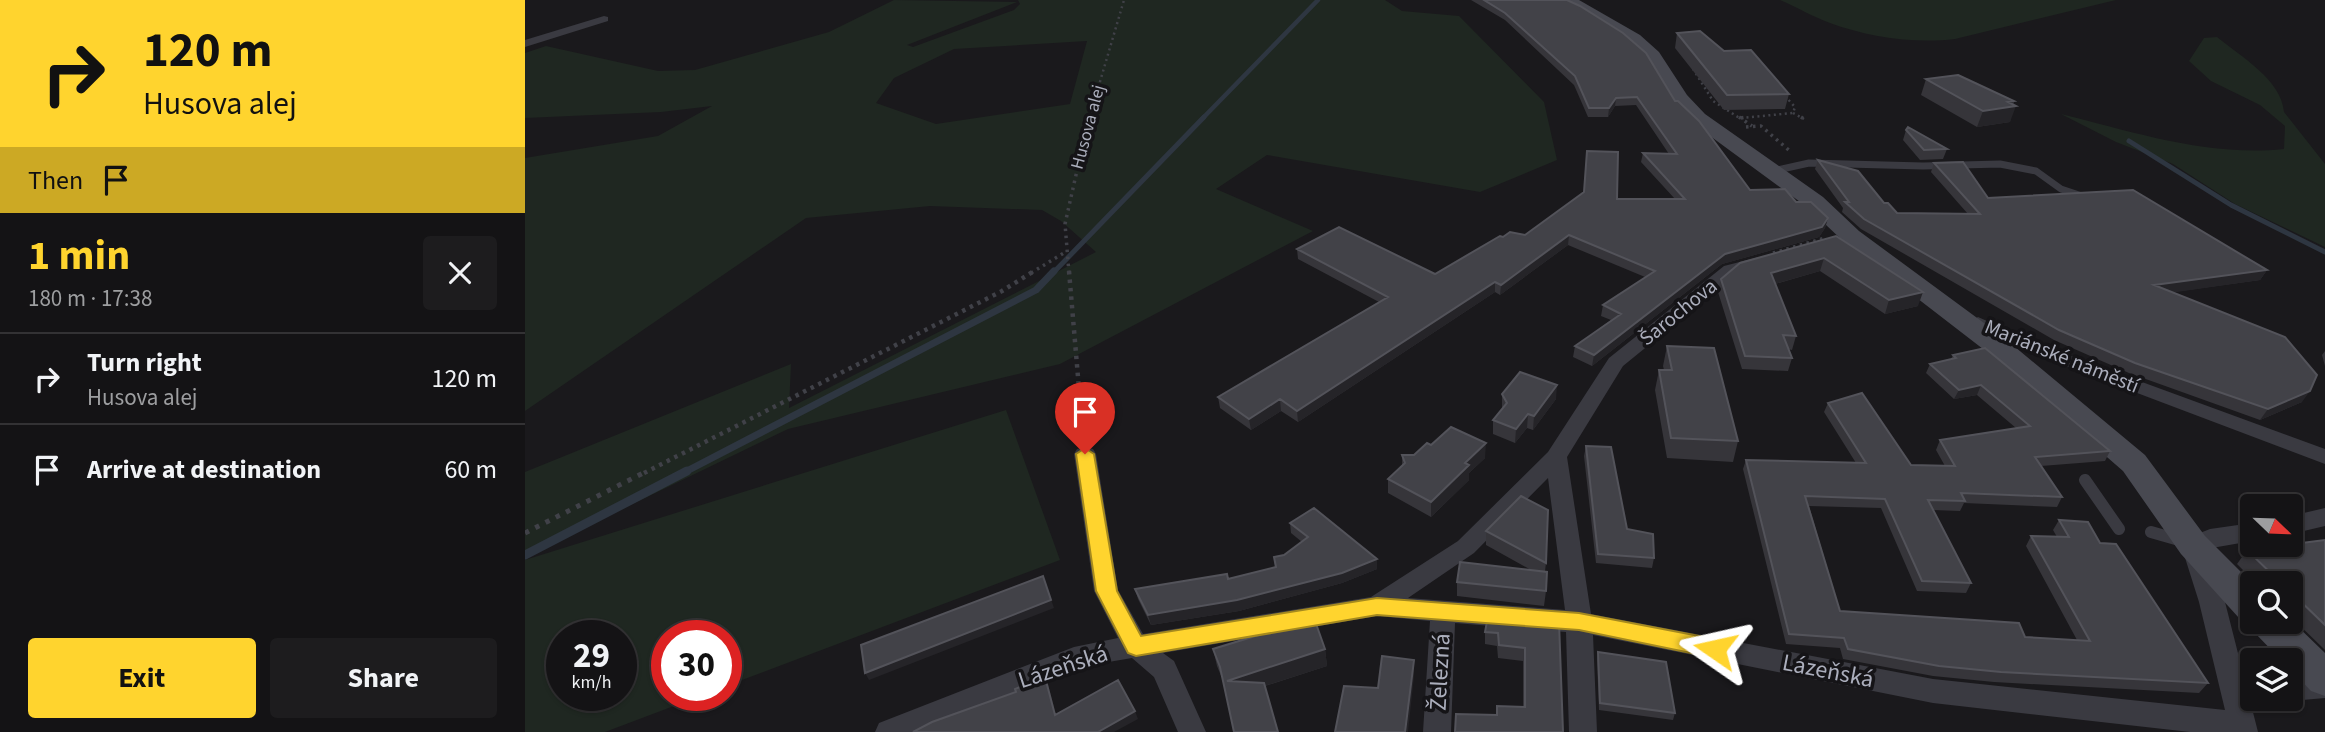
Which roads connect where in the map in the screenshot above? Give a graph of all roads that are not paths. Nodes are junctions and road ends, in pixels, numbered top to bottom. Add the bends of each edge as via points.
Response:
1 (1569, 0) edge
2 (604, 19) dead end
3 (525, 44) edge
4 (1772, 172) junction
5 (2097, 196) edge
6 (1782, 255) edge
7 (1921, 287) junction
8 (1085, 454) road end
9 (1556, 457) junction
10 (2325, 457) edge
11 (2085, 480) dead end
12 (2325, 517) edge
13 (2303, 522) edge
14 (2119, 529) dead end
15 (2151, 532) dead end
16 (2240, 534) edge
17 (2203, 556) junction
18 (2240, 595) edge
19 (1377, 606) junction
20 (1443, 612) junction
21 (1579, 622) junction
22 (2280, 634) edge
23 (1136, 646) junction
24 (2325, 679) edge
25 (2240, 682) edge
26 (2325, 686) edge
27 (2303, 688) edge
28 (2243, 728) edge
29 (889, 732) edge
30 (1192, 732) edge
31 (1437, 732) edge
32 (1583, 732) edge

1 - 4 main road via 1644,47 1698,118
2 - 3 street
4 - 5 lane via 1804,164 2000,164 2036,171 2061,189 2084,197
4 - 7 main road via 1815,201 1842,238
6 - 9 street, Šarochova via 1730,270 1616,362
7 - 10 street, Mariánské náměstí via 1996,333
7 - 17 main road, Mariánské náměstí via 2134,463
8 - 23 street via 1107,591
9 - 19 street, Šarochova via 1466,547
9 - 21 street
11 - 14 lane
12 - 13 street
15 - 17 lane
16 - 17 street via 2210,538
17 - 18 main road, Mariánské náměstí
17 - 25 street via 2212,602
19 - 20 street, Lázeňská
19 - 23 street, Lázeňská
20 - 21 street, Lázeňská
20 - 31 street, Železná
21 - 28 street, Lázeňská via 1933,691
21 - 32 street
22 - 24 main road
23 - 29 street, Lázeňská via 1083,655
23 - 30 street via 1164,669
26 - 27 street

